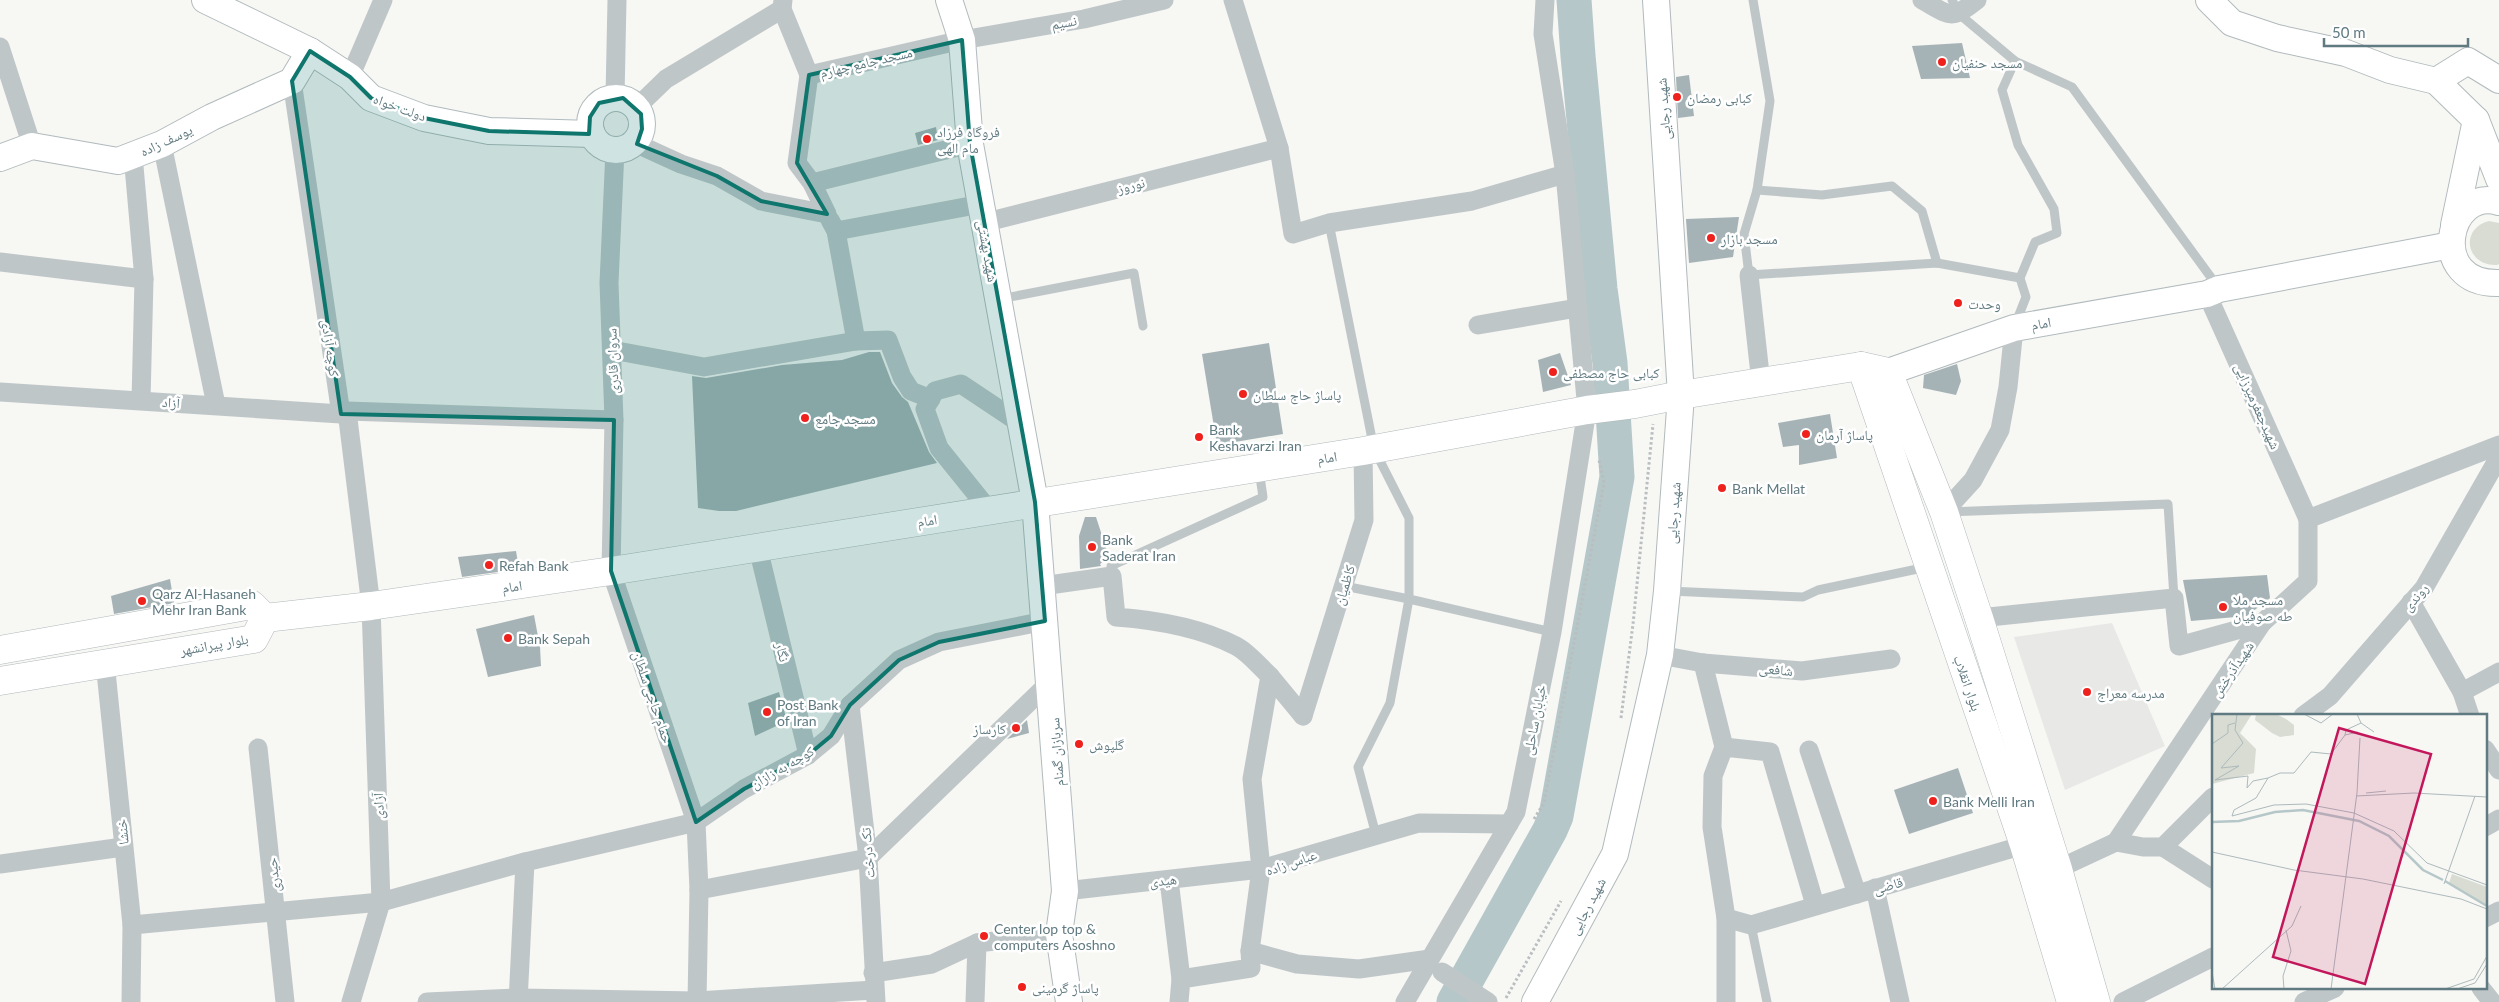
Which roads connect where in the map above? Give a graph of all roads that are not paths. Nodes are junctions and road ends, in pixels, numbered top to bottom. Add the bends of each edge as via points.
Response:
1 (205, 0) edge
2 (383, 0) edge
3 (617, 0) edge
4 (949, 0) edge
5 (1086, 0) edge
6 (1164, 0) edge
7 (1233, 0) edge
8 (1545, 0) edge
9 (1656, 0) edge
10 (1753, 0) edge
11 (1922, 0) edge
12 (1977, 0) edge
13 (2209, 0) edge
14 (782, 5) edge
15 (1955, 7) edge
16 (1084, 19) junction
17 (962, 40) junction
18 (0, 48) edge
19 (310, 51) junction
20 (2015, 61) junction
21 (809, 75) junction
22 (350, 77) junction
23 (2499, 80) edge
24 (292, 81) junction
25 (2436, 81) junction
26 (626, 102) junction
27 (2476, 120) junction
28 (592, 134) junction
29 (162, 144) junction
30 (970, 144) junction
31 (32, 146) junction
32 (625, 147) junction
33 (1279, 148) junction
34 (133, 155) junction
35 (0, 158) edge
36 (1565, 174) junction
37 (2499, 180) edge
38 (812, 183) junction
39 (1758, 190) junction
40 (2499, 202) edge
41 (827, 214) junction
42 (982, 214) junction
43 (1329, 224) junction
44 (836, 231) junction
45 (2452, 235) junction
46 (0, 262) edge
47 (1937, 263) junction
48 (1749, 275) junction
49 (2020, 278) junction
50 (144, 279) junction
51 (2474, 279) junction
52 (2499, 283) edge
53 (2213, 291) junction
54 (997, 299) junction
55 (2499, 299) edge
56 (1577, 308) junction
57 (1478, 325) dead end
58 (1143, 326) dead end
59 (2014, 328) junction
60 (856, 341) junction
61 (612, 350) junction
62 (1861, 366) junction
63 (1888, 372) junction
64 (1761, 383) junction
65 (0, 392) edge
66 (930, 399) junction
67 (141, 400) junction
68 (1657, 400) junction
69 (216, 405) junction
70 (1587, 410) junction
71 (344, 412) junction
72 (614, 420) junction
73 (1021, 424) junction
74 (2499, 444) edge
75 (1368, 450) junction
76 (2499, 457) edge
77 (1259, 467) junction
78 (1036, 502) junction
79 (989, 510) junction
80 (1944, 512) junction
81 (2308, 519) junction
82 (758, 548) junction
83 (1928, 566) junction
84 (611, 572) junction
85 (1112, 576) junction
86 (1042, 586) junction
87 (1344, 586) junction
88 (1667, 591) junction
89 (2174, 598) junction
90 (1409, 599) junction
91 (2411, 602) junction
92 (371, 606) junction
93 (265, 618) junction
94 (1979, 618) junction
95 (1045, 621) junction
96 (2262, 623) junction
97 (1552, 632) junction
98 (0, 650) edge
99 (1660, 655) junction
100 (1891, 659) dead end
101 (105, 662) junction
102 (1703, 663) junction
103 (2499, 672) edge
104 (1270, 676) junction
105 (0, 681) edge
106 (1051, 681) junction
107 (2462, 692) junction
108 (850, 705) junction
109 (2307, 714) edge
110 (2469, 714) edge
111 (1724, 747) junction
112 (258, 748) dead end
113 (1809, 750) dead end
114 (2486, 750) edge
115 (808, 755) junction
116 (2499, 770) edge
117 (2212, 798) edge
118 (2499, 819) edge
119 (696, 822) junction
120 (1509, 824) junction
121 (2486, 826) edge
122 (1376, 835) junction
123 (2116, 842) junction
124 (2024, 845) junction
125 (123, 847) junction
126 (2163, 847) junction
127 (868, 858) junction
128 (525, 862) junction
129 (0, 864) edge
130 (1261, 869) junction
131 (2058, 869) junction
132 (2212, 878) edge
133 (1169, 880) junction
134 (1876, 888) junction
135 (699, 890) junction
136 (1065, 890) junction
137 (1857, 894) junction
138 (381, 902) junction
139 (1815, 905) junction
140 (2499, 911) edge
141 (277, 914) junction
142 (1726, 918) junction
143 (2486, 918) edge
144 (132, 925) junction
145 (1751, 925) junction
146 (1059, 934) junction
147 (977, 943) junction
148 (1250, 951) junction
149 (2212, 957) edge
150 (1436, 966) junction
151 (1181, 979) junction
152 (875, 988) edge
153 (2331, 990) edge
154 (2483, 990) edge
155 (518, 1000) edge
156 (132, 1002) edge
157 (285, 1002) edge
158 (351, 1002) edge
159 (427, 1002) edge
160 (698, 1002) edge
161 (975, 1002) edge
162 (1069, 1002) edge
163 (1179, 1002) edge
164 (1404, 1002) edge
165 (1488, 1002) edge
166 (1535, 1002) edge
167 (1726, 1002) edge
168 (1767, 1002) edge
169 (1900, 1002) edge
170 (2071, 1002) edge
171 (2096, 1002) edge
172 (2122, 1002) edge
173 (2304, 1002) edge
174 (2492, 1002) edge

1 - 19 street, دولت خواه
2 - 22 street
3 - 26 street
4 - 17 street, شهید بهشتی
5 - 16 street
6 - 16 street, نسیم
7 - 33 street
8 - 36 street, خیابان ساحلی via 1543,34
9 - 68 street, شهید رجایی
10 - 39 lane via 1770,101
11 - 15 street via 1949,15
12 - 15 street
13 - 25 street via 2232,23
14 - 21 street, مسجد جامع چهارم
14 - 26 street
15 - 20 lane
16 - 17 street, نسیم
17 - 21 street, مسجد جامع چهارم
17 - 30 street, شهید بهشتی
18 - 31 street
19 - 22 street, دولت خواه
19 - 24 street
20 - 49 lane via 2002,90 2018,146 2054,209 2058,233 2035,242
20 - 53 lane via 2072,86
21 - 38 street via 797,162
22 - 28 street, دولت خواه via 371,98 424,118 489,131
23 - 25 street via 2468,60
24 - 29 street, یوسف زاده
24 - 71 street, کوچه آزادی
25 - 27 street
26 - 28 street via 600,103 590,117
26 - 32 street via 642,122 639,136
27 - 37 street
27 - 45 street
28 - 32 street via 600,146
29 - 34 street, یوسف زاده
29 - 69 street
30 - 38 street
30 - 42 street, شهید بهشتی
31 - 34 street, یوسف زاده via 118,161
31 - 35 street
32 - 41 street via 717,176 761,201
32 - 61 street, سروان قادری via 609,283
33 - 42 street, نوروز
33 - 43 street via 1293,234
34 - 50 street
36 - 43 street via 1472,200
36 - 56 street, خیابان ساحلی
38 - 41 street
39 - 47 lane via 1822,195 1892,186 1922,211
39 - 48 lane via 1744,234
40 - 45 street via 2481,202 2470,207
41 - 44 street
42 - 44 street, نوروز
42 - 54 street, شهید بهشتی
43 - 75 lane
44 - 60 street
45 - 51 street via 2458,265
45 - 53 street, امام
46 - 50 street
47 - 48 lane
47 - 49 lane
48 - 64 street
49 - 59 lane via 2026,297
50 - 67 street
51 - 52 street
51 - 55 street
53 - 59 street, امام
53 - 81 street, شهیدجعفرمیرزایی
54 - 58 lane via 1134,273
54 - 73 street, شهید بهشتی
56 - 57 street
56 - 70 street, خیابان ساحلی
59 - 63 street, امام
59 - 80 street via 2000,430 1973,480
60 - 61 street via 704,367
60 - 66 street via 888,340 910,391
61 - 72 street, سروان قادری
62 - 63 main road
62 - 64 main road
62 - 83 main road, بلوار انقلاب
63 - 80 main road
64 - 68 main road
65 - 67 street, آزاد
66 - 73 street via 935,391 961,384
66 - 79 street via 925,409 939,448
67 - 69 street, آزاد
68 - 70 main road, امام
68 - 88 street, شهید رجایی
69 - 71 street, آزاد
70 - 75 main road, امام
70 - 97 street, خیابان ساحلی
71 - 72 street, آزاد
71 - 92 street, کوچه آزادی
72 - 84 street, سروان قادری
73 - 78 street, شهید بهشتی
74 - 81 street
75 - 77 main road, امام
75 - 87 street, کاظمیان via 1364,520
75 - 90 lane via 1409,518
76 - 91 street, روندی via 2424,588
77 - 78 main road, امام
77 - 85 lane via 1263,497 1111,566
78 - 79 main road, امام
78 - 86 street, سربازان گمنام
79 - 82 main road, امام
80 - 89 lane via 2168,504
80 - 94 main road
81 - 96 street, شهیدآذرخش via 2308,581
82 - 84 main road, امام
82 - 115 street, نگار
83 - 88 lane via 1818,590 1803,597
83 - 124 main road, بلوار انقلاب
84 - 92 main road, امام
84 - 119 street, حمام حاجی سلطان
85 - 86 street
85 - 104 street via 1116,617 1153,620 1188,628 1237,646
86 - 95 street, سربازان گمنام
87 - 90 lane
87 - 104 street, کاظمیان via 1304,716
88 - 99 street, شهید رجایی
89 - 94 street
89 - 96 street via 2179,646
90 - 97 lane
90 - 122 lane via 1390,703 1358,767
91 - 107 street
91 - 109 street, روندی via 2330,696
92 - 93 main road, امام
92 - 138 street, آزادی
93 - 98 main road via 252,605
93 - 101 main road, بلوار پیرانشهر via 254,639
94 - 131 main road
95 - 106 street, سربازان گمنام
95 - 108 street, کوچه به زازان via 939,642 899,660
96 - 123 street, شهیدآذرخش
97 - 120 street, خیابان ساحلی via 1516,812
99 - 102 street, شافعی
99 - 166 street, شهید رجایی via 1615,854
100 - 102 street, شافعی via 1802,671
101 - 105 main road, بلوار پیرانشهر
101 - 125 street, خنشا
102 - 111 street
103 - 107 street
104 - 130 street via 1252,779
106 - 127 street
106 - 136 street, سربازان گمنام
107 - 110 street
108 - 115 street, کوچه به زازان via 831,736
108 - 127 street, تک درخت
111 - 139 street via 1770,752
111 - 142 street via 1713,776 1712,827
112 - 141 street, حیدری
113 - 137 street
114 - 116 street
115 - 119 street, کوچه به زازان via 744,789
117 - 126 street
118 - 121 street
119 - 128 street
119 - 135 street, حمام حاجی سلطان
120 - 122 street, عباس زاده via 1419,823
120 - 150 street, خیابان ساحلی
122 - 130 street, عباس زاده
123 - 126 street via 2144,848
123 - 131 street
124 - 134 street, قاضی
124 - 170 main road, بلوار انقلاب
125 - 129 street
125 - 144 street, خنشا
126 - 132 street
127 - 135 street
127 - 152 street, تک درخت
128 - 138 street
128 - 155 street
130 - 133 street, هیدی
130 - 148 street, عباس زاده
131 - 171 main road
133 - 136 street, هیدی
133 - 151 street
134 - 137 street, قاضی
134 - 169 street
135 - 160 street, حمام حاجی سلطان
136 - 146 street, سربازان گمنام
137 - 139 street, قاضی
138 - 141 street
138 - 158 street, آزادی
139 - 145 street, قاضی
140 - 143 street
141 - 144 street
141 - 157 street, حیدری
142 - 145 street
142 - 167 street
144 - 156 street, خنشا
145 - 168 lane
146 - 147 street
146 - 162 street, سربازان گمنام
147 - 152 street
147 - 161 street
148 - 150 street via 1297,964 1359,969
148 - 151 street, عباس زاده via 1251,968
149 - 172 street
150 - 164 street, خیابان ساحلی
150 - 165 street
151 - 163 street
152 - 160 street
153 - 173 street
154 - 174 street
155 - 159 street
155 - 160 street

